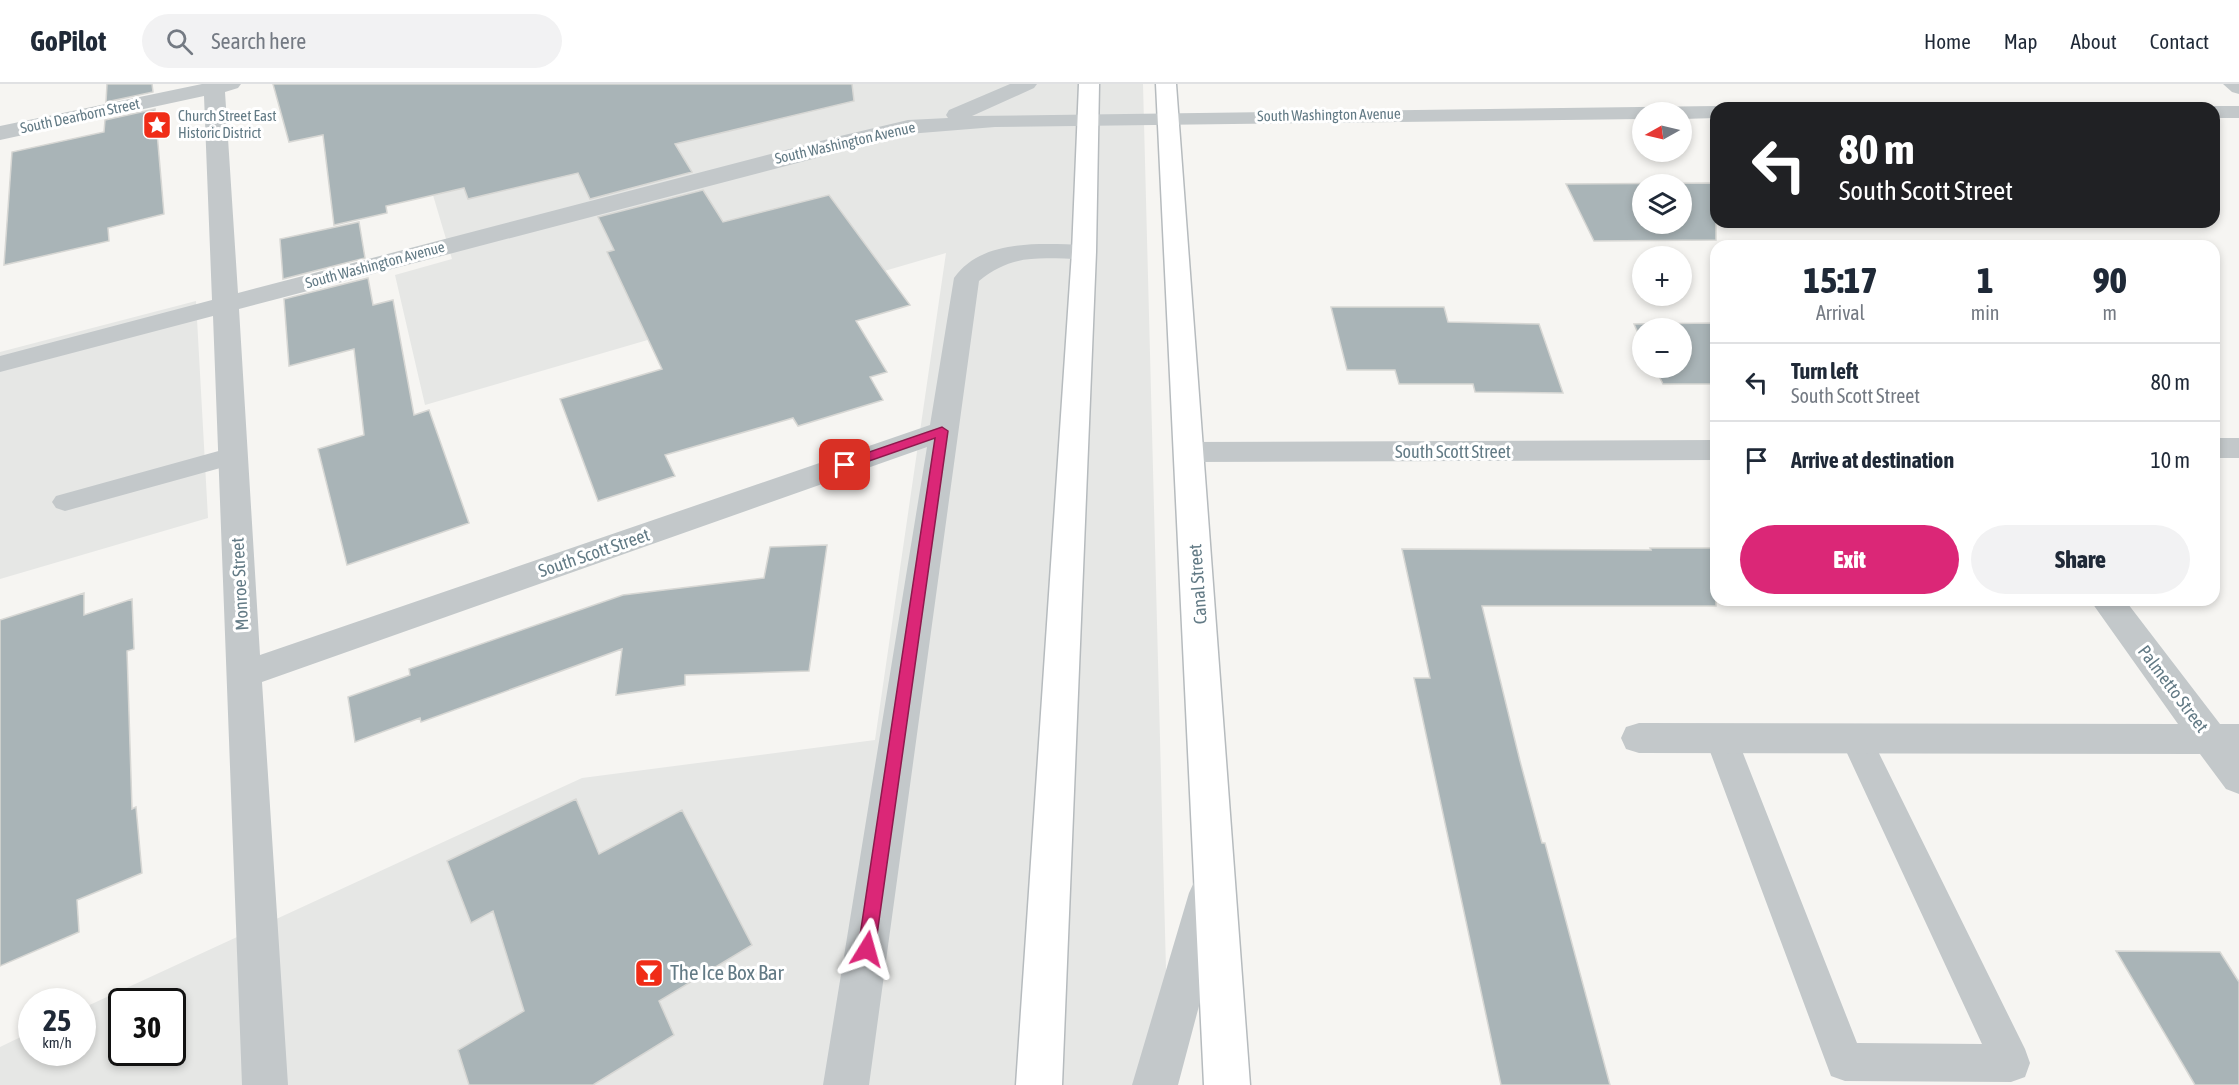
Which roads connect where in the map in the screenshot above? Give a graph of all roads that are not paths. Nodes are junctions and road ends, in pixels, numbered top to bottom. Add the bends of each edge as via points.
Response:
1 (1027, 84) edge
2 (1089, 84) edge
3 (1166, 84) edge
4 (2233, 84) edge
5 (220, 85) edge
6 (2239, 88) edge
7 (1594, 90) dead end
8 (1606, 111) junction
9 (1710, 111) edge
10 (2220, 112) edge
11 (2239, 112) edge
12 (1168, 118) junction
13 (1088, 119) junction
14 (938, 123) junction
15 (0, 133) edge
16 (1084, 252) junction
17 (225, 304) junction
18 (0, 364) edge
19 (942, 431) junction
20 (2220, 448) edge
21 (2239, 448) edge
22 (1710, 450) edge
23 (1190, 452) junction
24 (233, 456) junction
25 (65, 502) dead end
26 (2112, 606) edge
27 (245, 674) junction
28 (1639, 738) dead end
29 (1721, 738) junction
30 (1856, 738) junction
31 (2224, 739) edge
32 (2239, 778) edge
33 (1215, 870) junction
34 (265, 1085) edge
35 (846, 1085) edge
36 (1039, 1085) edge
37 (1155, 1085) edge
38 (1227, 1085) edge

1 - 14 street
2 - 13 main road
3 - 12 main road, Canal Street
4 - 6 street
5 - 15 street, South Dearborn Street
5 - 17 street, Monroe Street
7 - 8 street
8 - 9 street, South Washington Avenue
8 - 12 street, South Washington Avenue
10 - 11 street
12 - 13 street, South Washington Avenue
12 - 23 main road, Canal Street
13 - 14 street, South Washington Avenue
13 - 16 main road
14 - 17 street, South Washington Avenue via 836,144
16 - 19 street via 1026,251 988,261 967,278
16 - 36 main road
17 - 18 street, South Washington Avenue
17 - 24 street, Monroe Street
19 - 27 street, South Scott Street
19 - 35 street
20 - 21 street
22 - 23 street, South Scott Street
23 - 33 main road, Canal Street
24 - 25 lane
24 - 27 street, Monroe Street
26 - 31 street, Palmetto Street
27 - 34 street, Monroe Street
28 - 29 street
29 - 30 street
29 - 30 lane via 1845,1062 2011,1063
30 - 31 street
31 - 32 street, Palmetto Street
33 - 37 street
33 - 38 main road, Canal Street

